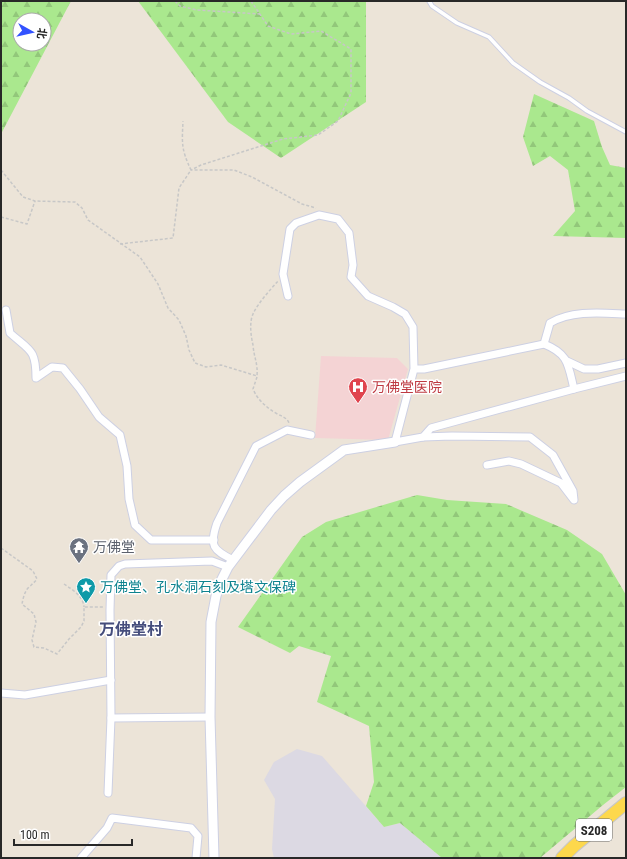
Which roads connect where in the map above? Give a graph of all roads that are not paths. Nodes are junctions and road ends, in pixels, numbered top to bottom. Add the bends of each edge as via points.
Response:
1 (429, 1) edge
2 (626, 132) edge
3 (288, 296) dead end
4 (6, 310) dead end
5 (626, 314) edge
6 (544, 344) junction
7 (567, 361) junction
8 (626, 363) edge
9 (414, 369) junction
10 (626, 376) edge
11 (574, 389) junction
12 (311, 436) dead end
13 (423, 437) junction
14 (395, 442) junction
15 (487, 465) dead end
16 (214, 540) junction
17 (231, 564) junction
18 (111, 680) junction
19 (1, 693) edge
20 (210, 717) junction
21 (112, 718) junction
22 (108, 793) dead end
23 (626, 803) edge
24 (81, 858) edge
25 (196, 858) edge
26 (214, 858) edge
27 (562, 858) edge

1 - 2 lane via 457,24 489,37 512,63 540,82
3 - 9 street via 283,274 290,229 296,222 319,215 338,219 349,232 353,265 351,276 368,296 405,314 413,327
4 - 16 street via 10,333 32,351 36,364 36,378 52,367 63,368 99,417 120,435 135,525 151,540
5 - 6 street via 574,315 558,318 550,323
6 - 7 street via 555,348
6 - 9 street
7 - 8 street via 584,369
7 - 11 street
9 - 14 street
10 - 11 street
11 - 13 street via 431,428
12 - 16 street via 287,430 256,446 217,523
13 - 14 street
13 - 15 street via 530,437 553,455 573,491 574,500 561,483 521,464 509,461
14 - 17 street via 344,450 325,464 284,496
16 - 17 street via 217,552
17 - 18 street via 212,561 119,566 111,575
17 - 20 street via 216,596 211,622
18 - 19 street via 25,695
18 - 21 street
20 - 21 street
20 - 26 street
21 - 22 street
23 - 27 main road, S208
24 - 25 street via 107,828 112,818 191,828 198,836

